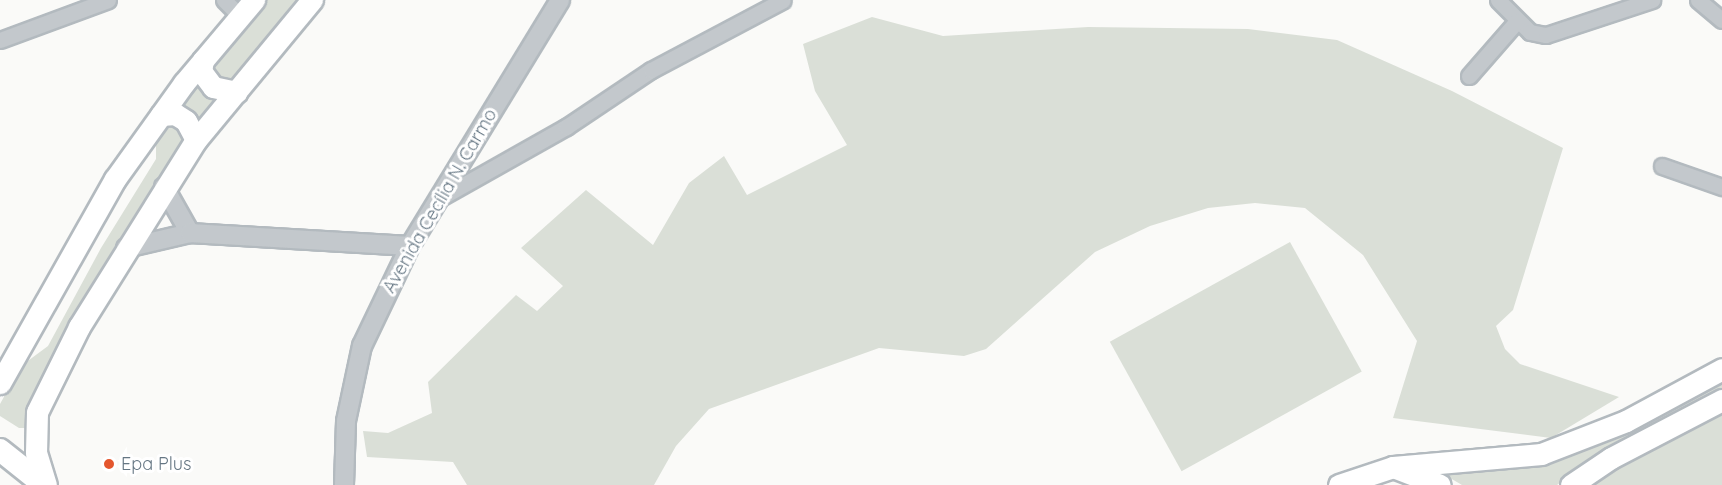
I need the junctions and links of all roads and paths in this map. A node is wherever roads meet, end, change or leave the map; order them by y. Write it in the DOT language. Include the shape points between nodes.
graph roads {
  1 [pos="108,0"];
  2 [pos="224,0"];
  3 [pos="312,0"];
  4 [pos="560,0"];
  5 [pos="783,0"];
  6 [pos="1498,0"];
  7 [pos="1652,0"];
  8 [pos="1698,0"];
  9 [pos="247,8"];
  10 [pos="1722,20"];
  11 [pos="1517,21"];
  12 [pos="0,40"];
  13 [pos="203,60"];
  14 [pos="1469,76"];
  15 [pos="236,92"];
  16 [pos="161,115"];
  17 [pos="196,140"];
  18 [pos="1662,166"];
  19 [pos="164,187"];
  20 [pos="1722,187"];
  21 [pos="440,198"];
  22 [pos="190,233"];
  23 [pos="410,246"];
  24 [pos="126,248"];
  25 [pos="1722,369"];
  26 [pos="0,383"];
  27 [pos="1722,400"];
  28 [pos="0,450"];
  29 [pos="1393,467"];
  30 [pos="45,485"];
  31 [pos="344,485"];
  32 [pos="1339,485"];
  33 [pos="1440,485"];
  34 [pos="1571,485"];
  1 -- 12 [label="street"];
  2 -- 9 [label="street"];
  3 -- 15 [label="main road"];
  4 -- 21 [label="street, Avenida Cecília N. Carmo"];
  5 -- 21 [label="street" via="651,70 566,127"];
  6 -- 11 [label="street"];
  7 -- 11 [label="street" via="1546,35 1530,32"];
  8 -- 10 [label="street"];
  9 -- 13 [label="main road"];
  11 -- 14 [label="street"];
  13 -- 15 [label="main road" via="201,71 213,87"];
  13 -- 16 [label="main road"];
  15 -- 17 [label="main road"];
  16 -- 17 [label="main road" via="175,114 186,120"];
  16 -- 26 [label="main road" via="115,179"];
  17 -- 19 [label="main road"];
  18 -- 20 [label="street"];
  19 -- 22 [label="street"];
  19 -- 24 [label="main road"];
  21 -- 23 [label="street, Avenida Cecília N. Carmo"];
  22 -- 23 [label="street"];
  22 -- 24 [label="street"];
  23 -- 31 [label="street, Avenida Cecília N. Carmo" via="362,346 346,421"];
  24 -- 30 [label="main road" via="37,412 36,453"];
  25 -- 29 [label="main road" via="1626,421 1541,454"];
  27 -- 34 [label="main road" via="1611,458"];
  28 -- 30 [label="main road"];
  29 -- 32 [label="main road"];
  29 -- 33 [label="main road"];
}
